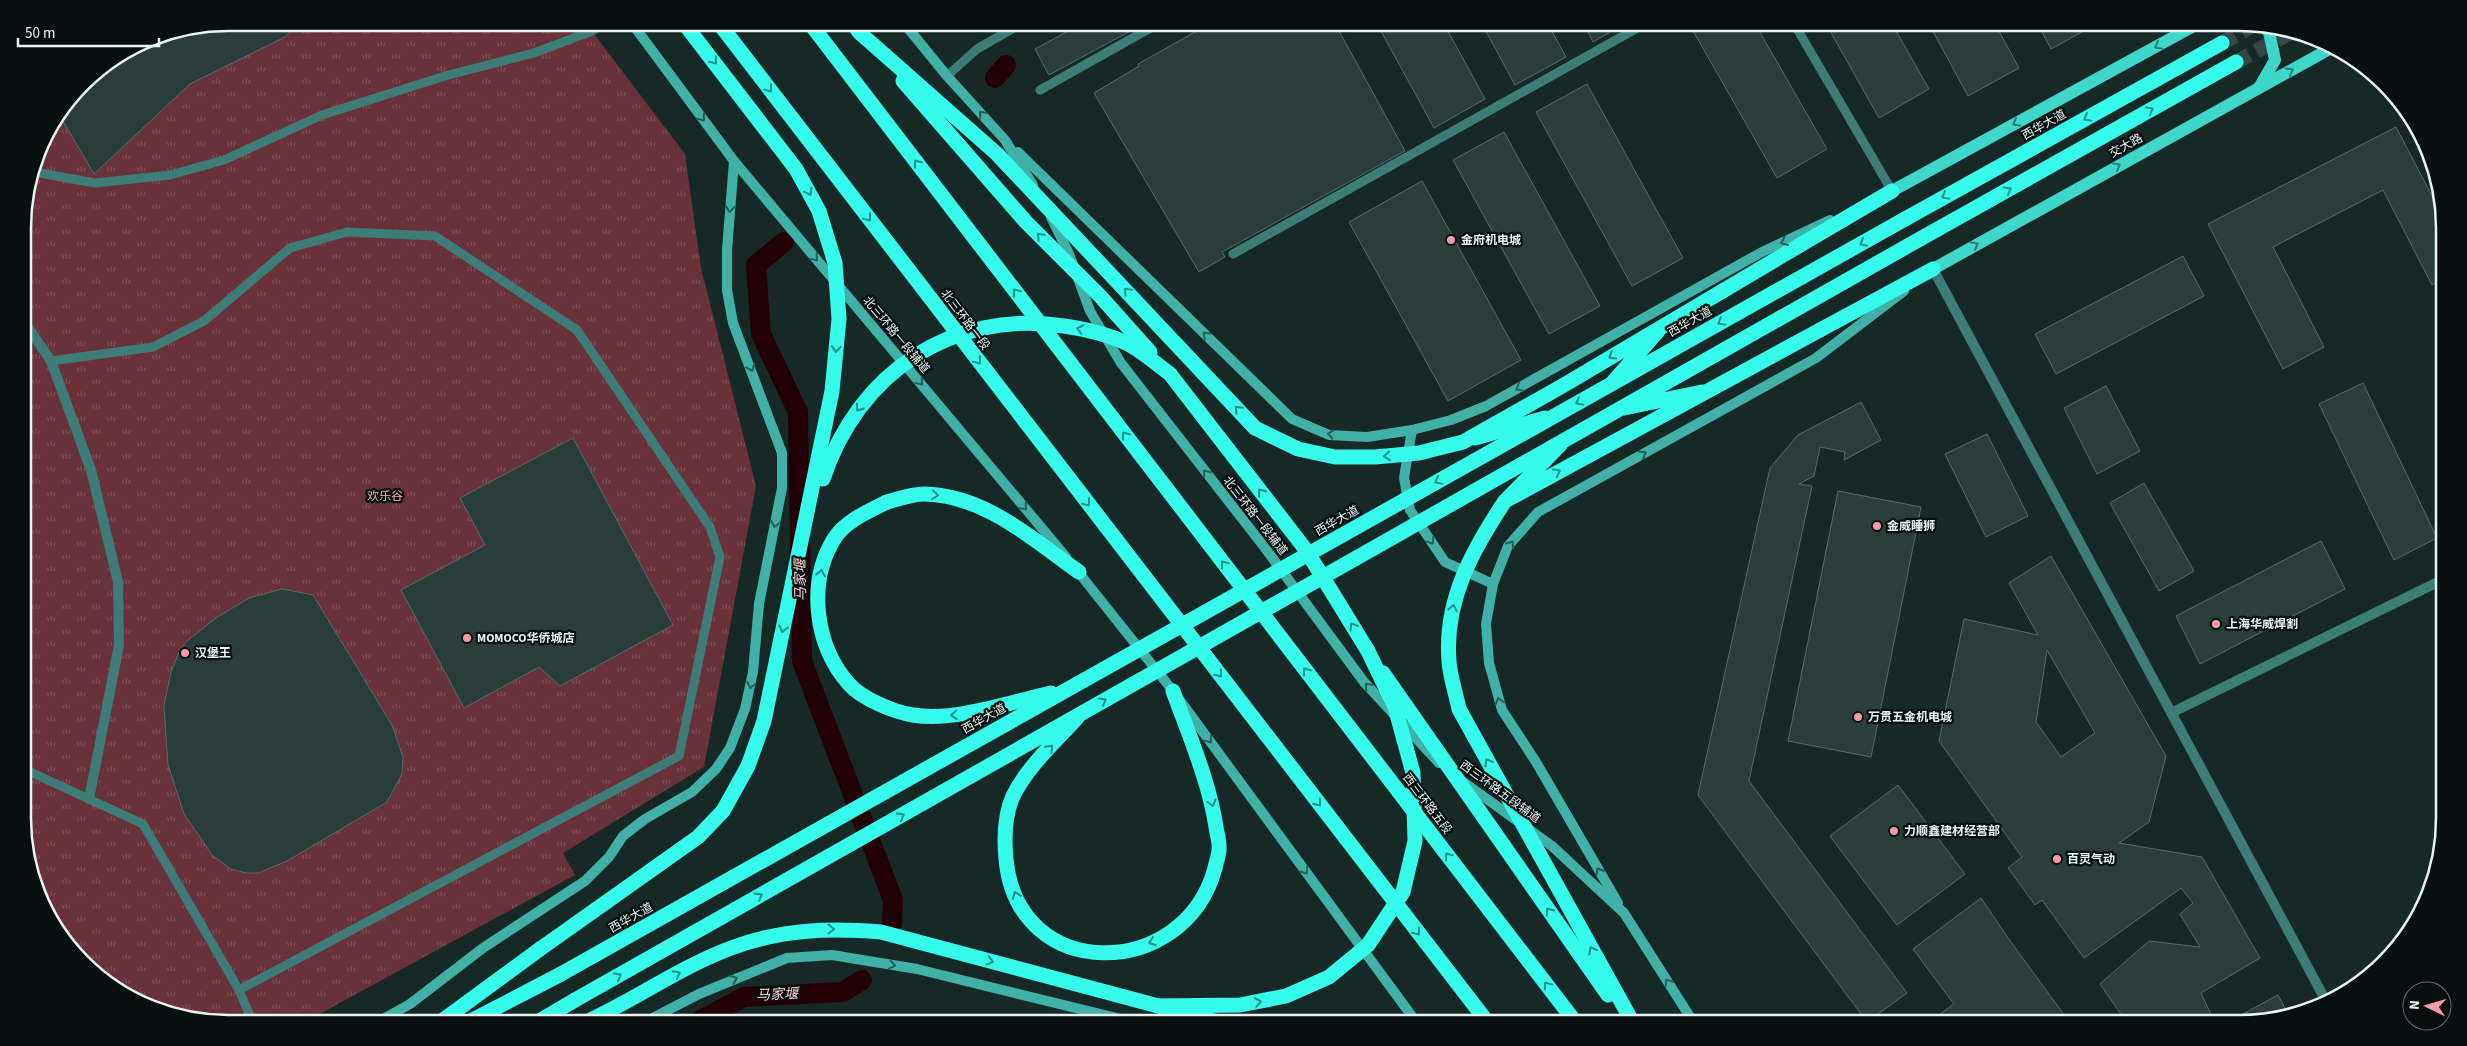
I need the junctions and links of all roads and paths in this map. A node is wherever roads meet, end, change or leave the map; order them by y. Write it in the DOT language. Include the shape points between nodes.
graph roads {
  1 [pos="592,31"];
  2 [pos="638,31"];
  3 [pos="690,31"];
  4 [pos="725,31"];
  5 [pos="816,31"];
  6 [pos="859,31"];
  7 [pos="859,31"];
  8 [pos="910,31"];
  9 [pos="1008,31"];
  10 [pos="1145,31"];
  11 [pos="1632,31"];
  12 [pos="1798,31"];
  13 [pos="2185,31"];
  14 [pos="2269,34"];
  15 [pos="2222,43"];
  16 [pos="2325,51"];
  17 [pos="2236,62"];
  18 [pos="947,76"];
  19 [pos="2259,88"];
  20 [pos="1040,90"];
  21 [pos="1005,140"];
  22 [pos="734,161"];
  23 [pos="39,173"];
  24 [pos="1892,191"];
  25 [pos="1233,254"];
  26 [pos="1933,269"];
  27 [pos="1666,322"];
  28 [pos="31,332"];
  29 [pos="50,361"];
  30 [pos="1170,374"];
  31 [pos="1612,384"];
  32 [pos="1707,391"];
  33 [pos="1620,409"];
  34 [pos="1556,415"];
  35 [pos="1412,430"];
  36 [pos="1566,440"];
  37 [pos="1463,442"];
  38 [pos="1505,500"];
  39 [pos="800,546"];
  40 [pos="1079,572"];
  41 [pos="1289,581"];
  42 [pos="2436,583"];
  43 [pos="1493,584"];
  44 [pos="1368,651"];
  45 [pos="1070,688"];
  46 [pos="1173,691"];
  47 [pos="1082,713"];
  48 [pos="2171,713"];
  49 [pos="31,772"];
  50 [pos="89,799"];
  51 [pos="1624,913"];
  52 [pos="239,990"];
  53 [pos="2323,995"];
  54 [pos="1157,1006"];
  55 [pos="249,1015"];
  56 [pos="391,1015"];
  57 [pos="451,1015"];
  58 [pos="484,1015"];
  59 [pos="550,1015"];
  60 [pos="601,1015"];
  61 [pos="658,1015"];
  62 [pos="1104,1015"];
  63 [pos="1191,1015"];
  64 [pos="1411,1015"];
  65 [pos="1482,1015"];
  66 [pos="1570,1015"];
  67 [pos="1621,1015"];
  68 [pos="1629,1015"];
  69 [pos="1689,1015"];
  1 -- 23 [label="lane" via="534,53 445,76 322,115 224,160 170,175 95,183"];
  2 -- 22 [label="main road, 北三环路一段辅道, one-way"];
  3 -- 39 [label="highway, one-way, bridge" via="796,169 819,211 835,263 839,319 832,390"];
  4 -- 65 [label="highway, 北三环路一段, one-way"];
  66 -- 5 [label="highway, 西三环路五段, one-way"];
  30 -- 6 [label="highway, one-way, bridge" via="1101,297 1026,222"];
  37 -- 7 [label="highway, one-way, bridge" via="1419,453 1335,457 1298,450 1256,428 997,154"];
  8 -- 18 [label="main road, 北三环路一段辅道"];
  9 -- 18 [label="lane" via="977,49"];
  10 -- 20 [label="lane"];
  11 -- 25 [label="lane"];
  12 -- 24 [label="lane"];
  13 -- 24 [label="main road, one-way"];
  14 -- 19 [label="main road" via="2275,60"];
  15 -- 31 [label="highway, 西华大道, one-way, bridge"];
  19 -- 16 [label="main road, 交大路, one-way"];
  33 -- 17 [label="highway, one-way, bridge"];
  21 -- 18 [label="main road, 北三环路一段辅道, one-way"];
  26 -- 19 [label="main road, 交大路, one-way"];
  35 -- 21 [label="main road, one-way" via="1367,437 1329,435 1292,419"];
  41 -- 21 [label="main road, 北三环路一段辅道, one-way" via="1120,363 1090,311 1069,254 1045,204"];
  22 -- 40 [label="main road, 北三环路一段辅道, one-way"];
  22 -- 56 [label="main road, one-way" via="727,290 734,323 782,453 782,488 759,604 753,672 745,709 730,748 716,769 692,792 623,836 609,857 585,881 483,948"];
  24 -- 27 [label="highway, bridge"];
  24 -- 35 [label="main road, one-way" via="1762,252 1486,406 1451,420"];
  26 -- 32 [label="highway, bridge"];
  43 -- 26 [label="main road, one-way" via="1508,546 1538,512 1816,358"];
  26 -- 48 [label="street"];
  27 -- 31 [label="highway, bridge"];
  27 -- 37 [label="highway, one-way, bridge"];
  28 -- 29 [label="street"];
  29 -- 50 [label="street" via="90,470 118,582 119,645"];
  29 -- 52 [label="lane" via="153,347 204,321 290,248 347,232 435,236 577,330 710,527 720,557 679,756"];
  30 -- 39 [label="highway, one-way, bridge" via="1127,343 1082,329 1049,324 1013,322 978,328 940,340 910,358 873,390 852,418 830,456"];
  44 -- 30 [label="highway, one-way, bridge" via="1306,550"];
  31 -- 34 [label="highway, 西华大道, one-way, bridge"];
  32 -- 33 [label="highway, bridge"];
  38 -- 32 [label="highway, one-way, bridge"];
  33 -- 36 [label="highway, bridge"];
  34 -- 37 [label="highway, bridge"];
  34 -- 45 [label="highway, 西华大道, one-way, bridge"];
  35 -- 43 [label="main road, one-way" via="1404,478 1410,510 1445,562"];
  36 -- 38 [label="highway, bridge"];
  47 -- 36 [label="highway, one-way, bridge"];
  68 -- 38 [label="highway, one-way, bridge" via="1460,710 1449,662 1449,628 1458,587 1482,536"];
  39 -- 57 [label="highway, one-way, bridge" via="764,721 748,766 723,811 698,837 659,867"];
  45 -- 40 [label="highway, one-way, bridge" via="959,715 914,715 880,705 850,685 831,658 820,626 817,592 823,563 835,537 858,517 887,502 923,494 956,498 990,510"];
  40 -- 46 [label="main road, 北三环路一段辅道"];
  51 -- 41 [label="main road, 西三环路五段辅道, one-way" via="1552,846 1441,766 1364,682"];
  42 -- 48 [label="street"];
  51 -- 43 [label="main road, one-way" via="1502,710 1489,663 1486,624"];
  54 -- 44 [label="highway, one-way, bridge" via="1240,1005 1286,996 1329,977 1368,945 1403,892 1415,841 1413,772 1395,706"];
  67 -- 44 [label="highway, one-way, bridge"];
  45 -- 58 [label="highway, 西华大道, bridge"];
  46 -- 47 [label="highway, one-way, bridge" via="1213,804 1220,849 1210,886 1192,915 1165,938 1130,950 1096,954 1064,946 1038,929 1018,902 1007,869 1004,833 1012,798 1028,770"];
  46 -- 64 [label="main road, one-way"];
  59 -- 47 [label="highway, one-way, bridge"];
  48 -- 53 [label="street"];
  49 -- 50 [label="lane"];
  50 -- 52 [label="lane" via="144,824"];
  69 -- 51 [label="main road, 西三环路五段辅道, one-way"];
  52 -- 55 [label="lane"];
  60 -- 54 [label="highway, one-way" via="734,947 783,934 830,928 881,932"];
  54 -- 63 [label="highway, bridge"];
  61 -- 62 [label="main road, one-way" via="699,994 787,958 832,956 917,969"];
}
